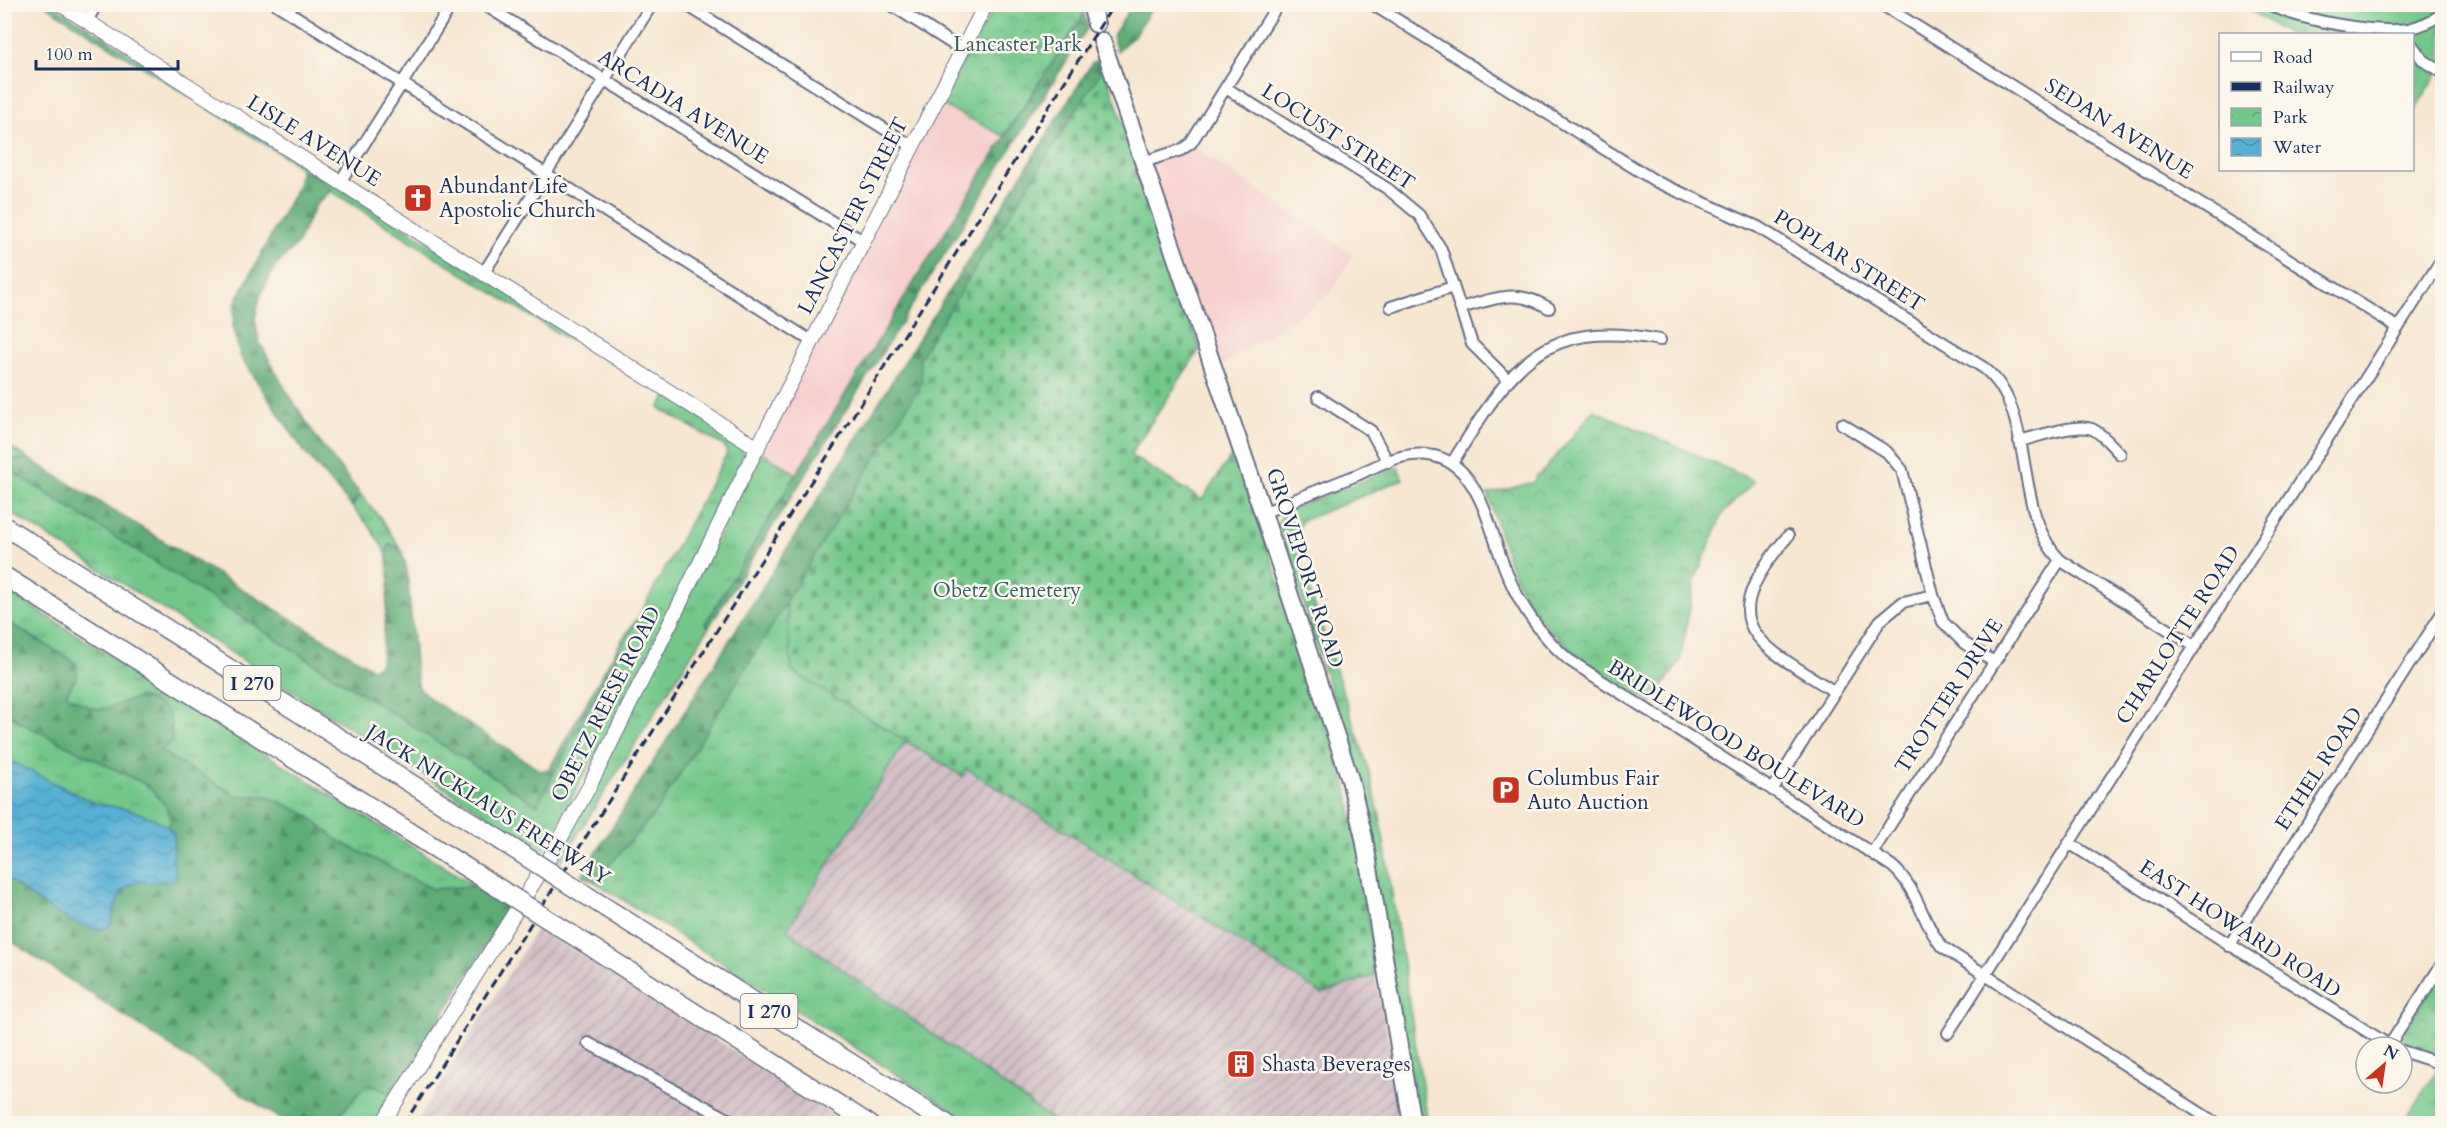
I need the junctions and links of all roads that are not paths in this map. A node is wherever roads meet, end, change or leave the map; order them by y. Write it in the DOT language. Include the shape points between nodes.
graph roads {
  1 [pos="60,4"];
  2 [pos="97,4"];
  3 [pos="276,4"];
  4 [pos="452,4"];
  5 [pos="483,4"];
  6 [pos="652,4"];
  7 [pos="685,4"];
  8 [pos="890,4"];
  9 [pos="986,4"];
  10 [pos="1091,4"];
  11 [pos="1278,4"];
  12 [pos="1372,4"];
  13 [pos="1881,4"];
  14 [pos="2269,4"];
  15 [pos="2442,14"];
  16 [pos="86,22"];
  17 [pos="1096,24"];
  18 [pos="2409,32"];
  19 [pos="1102,41"];
  20 [pos="2414,48"];
  21 [pos="962,50"];
  22 [pos="2442,72"];
  23 [pos="604,81"];
  24 [pos="401,84"];
  25 [pos="1226,88"];
  26 [pos="912,146"];
  27 [pos="1143,162"];
  28 [pos="546,174"];
  29 [pos="340,182"];
  30 [pos="863,241"];
  31 [pos="2442,259"];
  32 [pos="483,274"];
  33 [pos="1454,287"];
  34 [pos="1391,307"];
  35 [pos="1461,308"];
  36 [pos="1549,308"];
  37 [pos="2397,327"];
  38 [pos="1660,340"];
  39 [pos="813,342"];
  40 [pos="1507,379"];
  41 [pos="1318,397"];
  42 [pos="1842,423"];
  43 [pos="2019,441"];
  44 [pos="758,448"];
  45 [pos="2120,454"];
  46 [pos="1388,462"];
  47 [pos="1452,463"];
  48 [pos="1263,513"];
  49 [pos="4,526"];
  50 [pos="1788,536"];
  51 [pos="2060,560"];
  52 [pos="4,576"];
  53 [pos="1933,594"];
  54 [pos="2442,613"];
  55 [pos="2194,646"];
  56 [pos="1994,662"];
  57 [pos="1835,692"];
  58 [pos="1772,790"];
  59 [pos="2069,843"];
  60 [pos="1872,853"];
  61 [pos="2229,946"];
  62 [pos="2442,964"];
  63 [pos="1984,976"];
  64 [pos="1948,1033"];
  65 [pos="2373,1035"];
  66 [pos="2398,1035"];
  67 [pos="588,1043"];
  68 [pos="2414,1055"];
  69 [pos="2442,1064"];
  70 [pos="382,1124"];
  71 [pos="737,1124"];
  72 [pos="869,1124"];
  73 [pos="946,1124"];
  74 [pos="1412,1124"];
  75 [pos="2217,1124"];
  1 -- 16 [label="street, LISLE AVENUE"];
  2 -- 16 [label="street"];
  3 -- 24 [label="street"];
  4 -- 24 [label="street"];
  5 -- 23 [label="street, ARCADIA AVENUE"];
  6 -- 23 [label="street"];
  7 -- 26 [label="street"];
  8 -- 21 [label="street"];
  9 -- 21 [label="street, LANCASTER STREET"];
  10 -- 17 [label="main road"];
  11 -- 25 [label="street"];
  12 -- 43 [label="street, POPLAR STREET" via="1657,182 1758,227 1984,368 2001,385"];
  13 -- 37 [label="street, SEDAN AVENUE"];
  14 -- 18 [label="street" via="2293,14"];
  15 -- 18 [label="street"];
  16 -- 29 [label="street, LISLE AVENUE"];
  19 -- 27 [label="main road, GROVEPORT ROAD"];
  20 -- 22 [label="street" via="2423,60"];
  21 -- 26 [label="street, LANCASTER STREET"];
  23 -- 28 [label="street"];
  23 -- 30 [label="street, ARCADIA AVENUE"];
  24 -- 28 [label="street"];
  24 -- 29 [label="street"];
  25 -- 27 [label="street" via="1191,143"];
  25 -- 33 [label="street, LOCUST STREET" via="1404,201 1431,231"];
  26 -- 30 [label="street, LANCASTER STREET"];
  27 -- 48 [label="main road, GROVEPORT ROAD"];
  28 -- 32 [label="street"];
  28 -- 39 [label="street"];
  29 -- 32 [label="street, LISLE AVENUE"];
  30 -- 39 [label="street, LANCASTER STREET"];
  31 -- 37 [label="street, CHARLOTTE ROAD"];
  32 -- 44 [label="street, LISLE AVENUE"];
  33 -- 34 [label="street"];
  33 -- 35 [label="street, LOCUST STREET"];
  35 -- 36 [label="street" via="1511,296 1524,296"];
  35 -- 40 [label="street, LOCUST STREET" via="1472,344"];
  37 -- 55 [label="street, CHARLOTTE ROAD"];
  38 -- 40 [label="street" via="1609,332 1574,338 1545,350"];
  39 -- 44 [label="street, LANCASTER STREET"];
  40 -- 47 [label="street"];
  41 -- 46 [label="street" via="1371,431"];
  42 -- 53 [label="street" via="1887,452 1902,470"];
  43 -- 45 [label="street" via="2079,428 2092,429"];
  43 -- 51 [label="street, POPLAR STREET" via="2040,532"];
  44 -- 70 [label="street, OBETZ REESE ROAD" via="553,852"];
  46 -- 47 [label="street, BRIDLEWOOD BOULEVARD" via="1426,454"];
  46 -- 48 [label="street, BRIDLEWOOD BOULEVARD"];
  47 -- 58 [label="street, BRIDLEWOOD BOULEVARD" via="1475,487 1505,571 1552,645 1588,674"];
  48 -- 74 [label="main road, GROVEPORT ROAD" via="1360,815"];
  49 -- 73 [label="highway, JACK NICKLAUS FREEWAY / I 270, bridge"];
  50 -- 57 [label="street" via="1768,560 1751,596 1750,625 1768,649"];
  51 -- 55 [label="street, POPLAR STREET"];
  51 -- 56 [label="street, TROTTER DRIVE"];
  52 -- 72 [label="highway, I 270, bridge"];
  53 -- 56 [label="street" via="1948,629"];
  53 -- 57 [label="street" via="1903,602 1887,614"];
  54 -- 61 [label="street, ETHEL ROAD"];
  55 -- 59 [label="street, CHARLOTTE ROAD"];
  56 -- 60 [label="street, TROTTER DRIVE"];
  57 -- 58 [label="street"];
  58 -- 60 [label="street, BRIDLEWOOD BOULEVARD"];
  59 -- 61 [label="street, EAST HOWARD ROAD"];
  59 -- 63 [label="street, CHARLOTTE ROAD"];
  60 -- 63 [label="street, BRIDLEWOOD BOULEVARD" via="1910,885 1942,948"];
  61 -- 65 [label="street, EAST HOWARD ROAD"];
  62 -- 66 [label="street"];
  63 -- 64 [label="street, CHARLOTTE ROAD"];
  63 -- 75 [label="street, BRIDLEWOOD BOULEVARD"];
  67 -- 71 [label="street"];
  68 -- 69 [label="street"];
}
